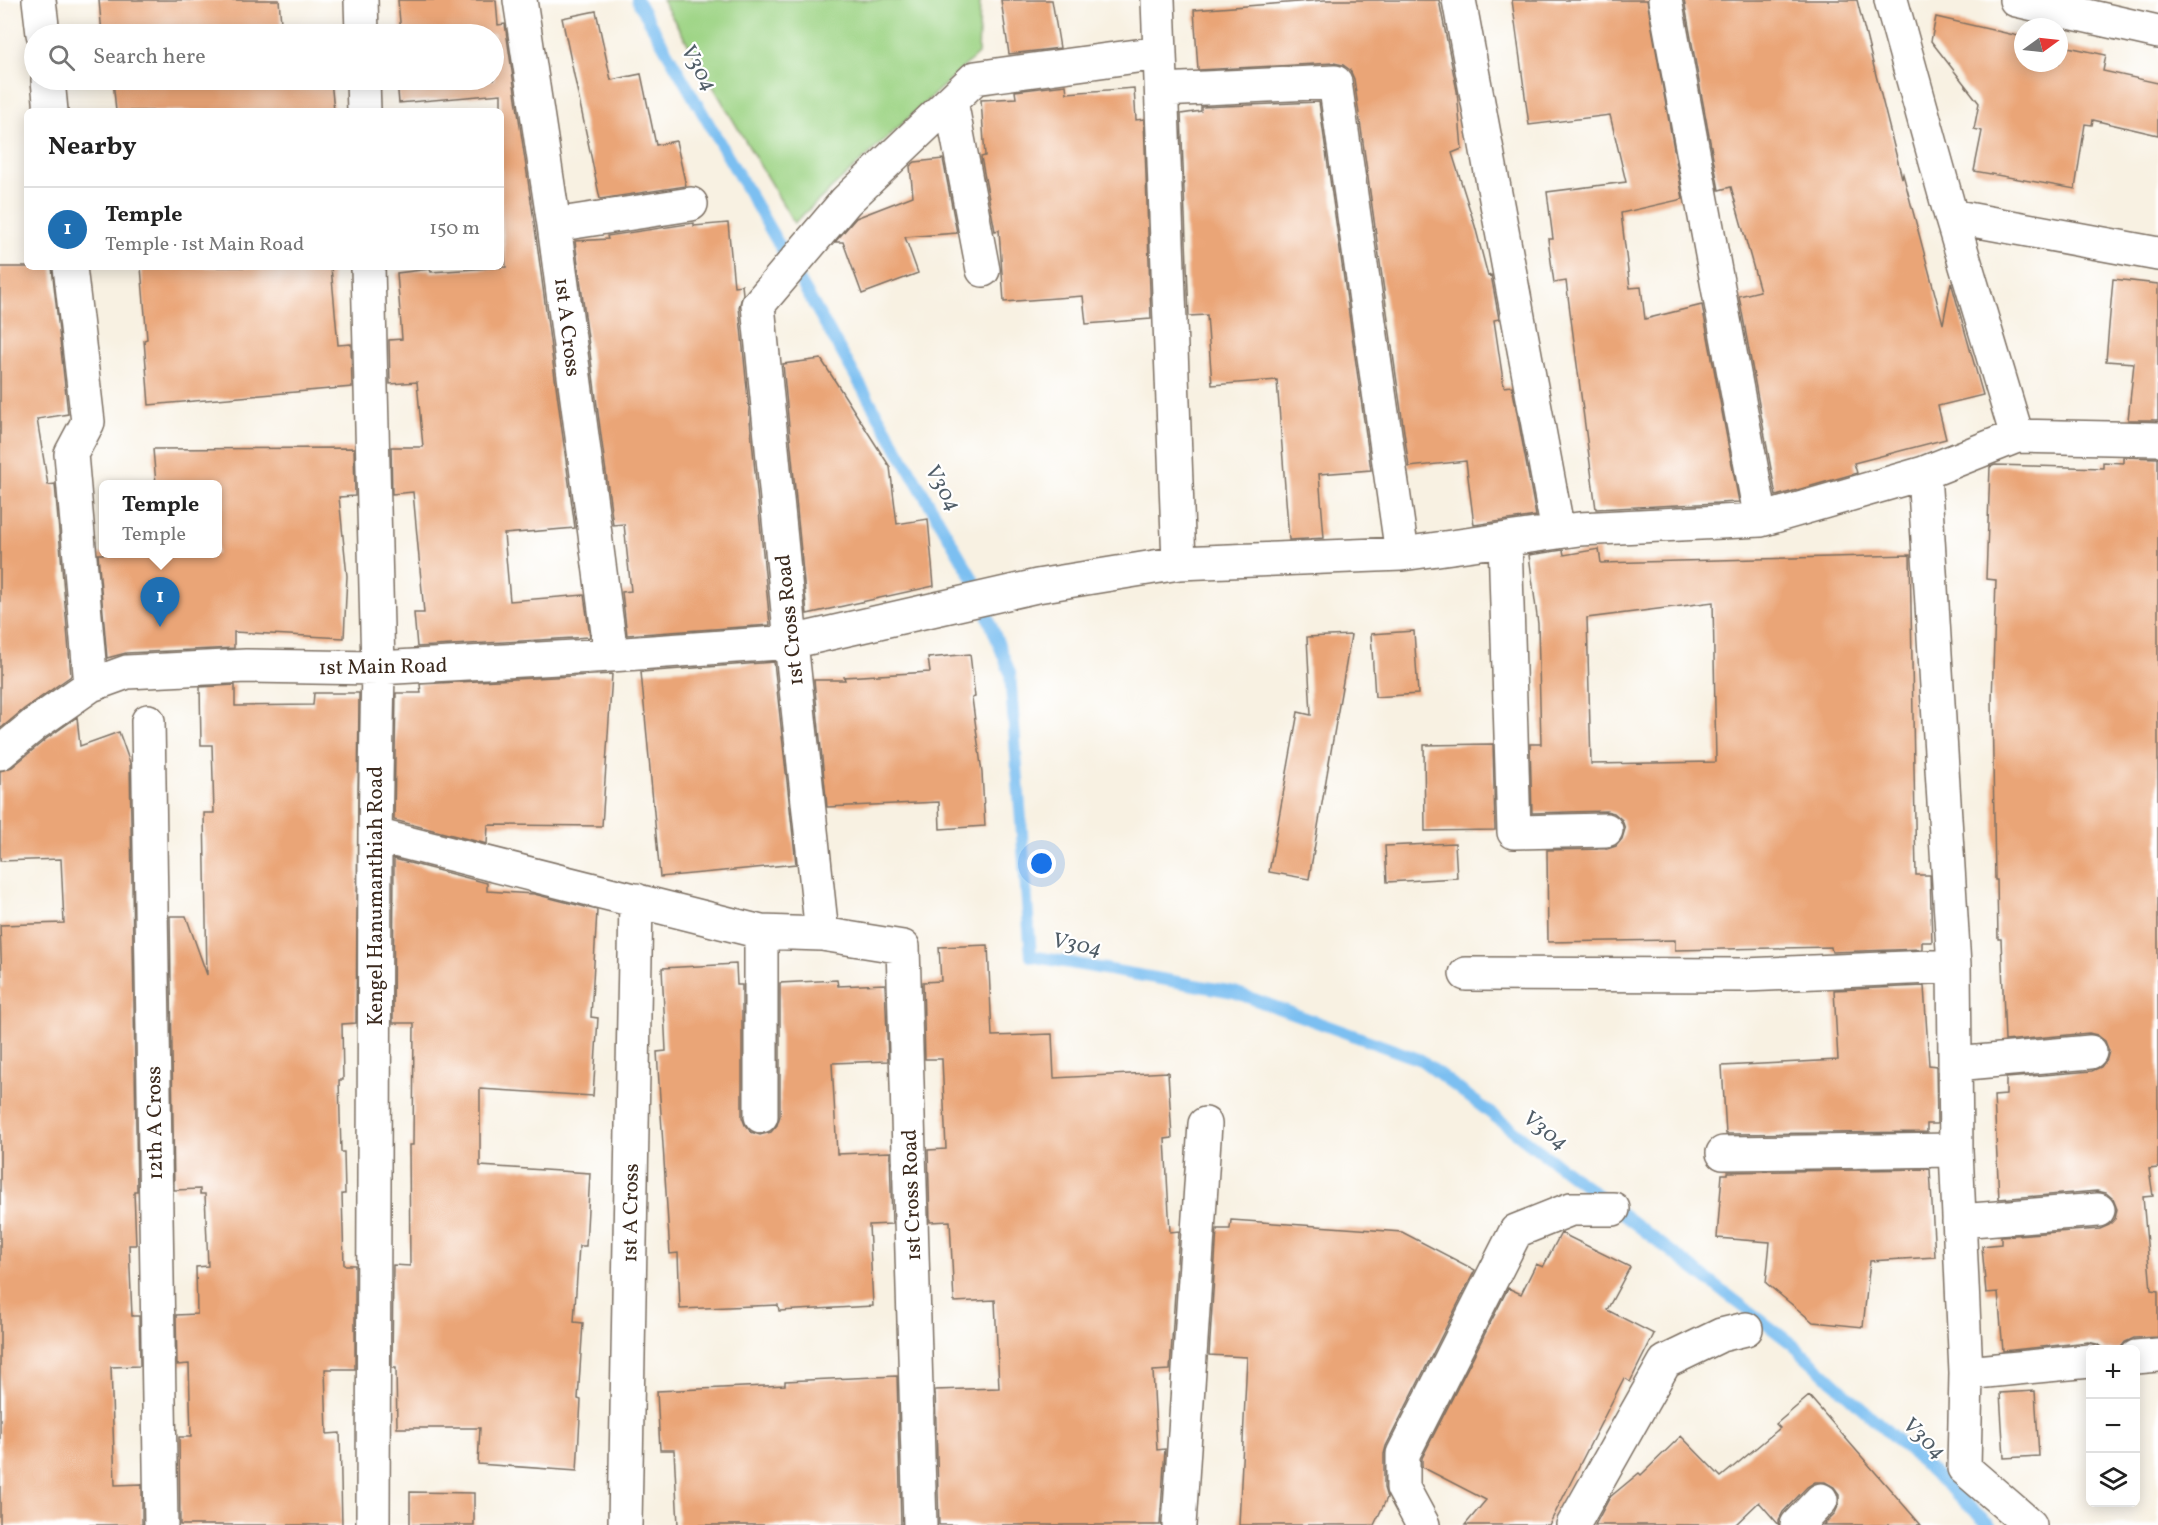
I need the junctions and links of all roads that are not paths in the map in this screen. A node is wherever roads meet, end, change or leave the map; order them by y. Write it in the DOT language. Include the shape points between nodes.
graph roads {
  1 [pos="39,0"];
  2 [pos="361,0"];
  3 [pos="520,0"];
  4 [pos="1158,0"];
  5 [pos="1459,0"];
  6 [pos="1665,0"];
  7 [pos="1891,0"];
  8 [pos="2016,0"];
  9 [pos="41,24"];
  10 [pos="362,24"];
  11 [pos="2158,32"];
  12 [pos="1159,53"];
  13 [pos="49,90"];
  14 [pos="363,90"];
  15 [pos="1162,90"];
  16 [pos="951,101"];
  17 [pos="51,108"];
  18 [pos="364,108"];
  19 [pos="691,204"];
  20 [pos="1951,216"];
  21 [pos="554,225"];
  22 [pos="2158,254"];
  23 [pos="70,270"];
  24 [pos="368,270"];
  25 [pos="983,270"];
  26 [pos="2017,436"];
  27 [pos="2158,439"];
  28 [pos="1924,473"];
  29 [pos="1761,520"];
  30 [pos="1558,532"];
  31 [pos="1505,540"];
  32 [pos="1402,554"];
  33 [pos="1179,563"];
  34 [pos="790,642"];
  35 [pos="611,655"];
  36 [pos="378,668"];
  37 [pos="91,685"];
  38 [pos="148,721"];
  39 [pos="0,753"];
  40 [pos="1606,830"];
  41 [pos="375,835"];
  42 [pos="636,900"];
  43 [pos="761,932"];
  44 [pos="822,934"];
  45 [pos="1954,966"];
  46 [pos="1466,974"];
  47 [pos="2090,1052"];
  48 [pos="1955,1064"];
  49 [pos="761,1116"];
  50 [pos="1205,1124"];
  51 [pos="1956,1150"];
  52 [pos="1723,1153"];
  53 [pos="1613,1209"];
  54 [pos="2098,1210"];
  55 [pos="1959,1221"];
  56 [pos="1746,1329"];
  57 [pos="2158,1355"];
  58 [pos="2140,1357"];
  59 [pos="2086,1361"];
  60 [pos="1966,1372"];
  61 [pos="1821,1500"];
  62 [pos="161,1525"];
  63 [pos="373,1525"];
  64 [pos="625,1525"];
  65 [pos="920,1525"];
  66 [pos="1179,1525"];
  67 [pos="1423,1525"];
  68 [pos="1573,1525"];
  69 [pos="1797,1525"];
  70 [pos="2030,1525"];
  1 -- 9 [label="street"];
  2 -- 10 [label="street"];
  3 -- 21 [label="street, 1st A Cross"];
  4 -- 12 [label="street"];
  5 -- 30 [label="street"];
  6 -- 29 [label="street"];
  7 -- 20 [label="street"];
  8 -- 11 [label="street"];
  12 -- 15 [label="street"];
  12 -- 16 [label="street" via="975,78"];
  13 -- 17 [label="street"];
  14 -- 18 [label="street"];
  15 -- 32 [label="street" via="1335,82"];
  15 -- 33 [label="street"];
  16 -- 25 [label="street"];
  16 -- 34 [label="street, 1st Cross Road" via="846,201 758,305"];
  19 -- 21 [label="street"];
  20 -- 22 [label="street"];
  20 -- 26 [label="street"];
  21 -- 35 [label="street, 1st A Cross"];
  23 -- 37 [label="street" via="88,422 71,454"];
  24 -- 36 [label="street, Kengel Hanumanthiah Road"];
  26 -- 27 [label="street"];
  26 -- 28 [label="street, 1st Main Road"];
  28 -- 29 [label="street, 1st Main Road"];
  28 -- 45 [label="street"];
  29 -- 30 [label="street, 1st Main Road"];
  30 -- 31 [label="street, 1st Main Road"];
  31 -- 32 [label="street, 1st Main Road"];
  31 -- 40 [label="street" via="1514,832"];
  32 -- 33 [label="street, 1st Main Road"];
  33 -- 34 [label="street, 1st Main Road" via="1036,586"];
  34 -- 35 [label="street, 1st Main Road"];
  34 -- 44 [label="street, 1st Cross Road"];
  35 -- 36 [label="street, 1st Main Road"];
  36 -- 37 [label="street, 1st Main Road" via="246,666 127,672"];
  36 -- 41 [label="street, Kengel Hanumanthiah Road"];
  37 -- 39 [label="street, 1st Main Road"];
  38 -- 62 [label="street, 12th A Cross"];
  41 -- 42 [label="street, 1st Cross Road"];
  41 -- 63 [label="street, Kengel Hanumanthiah Road"];
  42 -- 43 [label="street, 1st Cross Road"];
  42 -- 64 [label="street, 1st A Cross"];
  43 -- 44 [label="street, 1st Cross Road"];
  43 -- 49 [label="street"];
  44 -- 65 [label="street, 1st Cross Road" via="903,947"];
  45 -- 46 [label="street" via="1745,975"];
  45 -- 48 [label="street"];
  47 -- 48 [label="street"];
  48 -- 51 [label="street"];
  50 -- 66 [label="street"];
  51 -- 52 [label="street"];
  51 -- 55 [label="street"];
  53 -- 67 [label="street" via="1571,1209 1516,1231 1403,1454 1403,1488"];
  54 -- 55 [label="street"];
  55 -- 60 [label="street"];
  56 -- 68 [label="street" via="1721,1335 1665,1362"];
  57 -- 58 [label="street"];
  59 -- 60 [label="street"];
  60 -- 70 [label="street" via="1964,1468"];
  61 -- 69 [label="street"];
}
